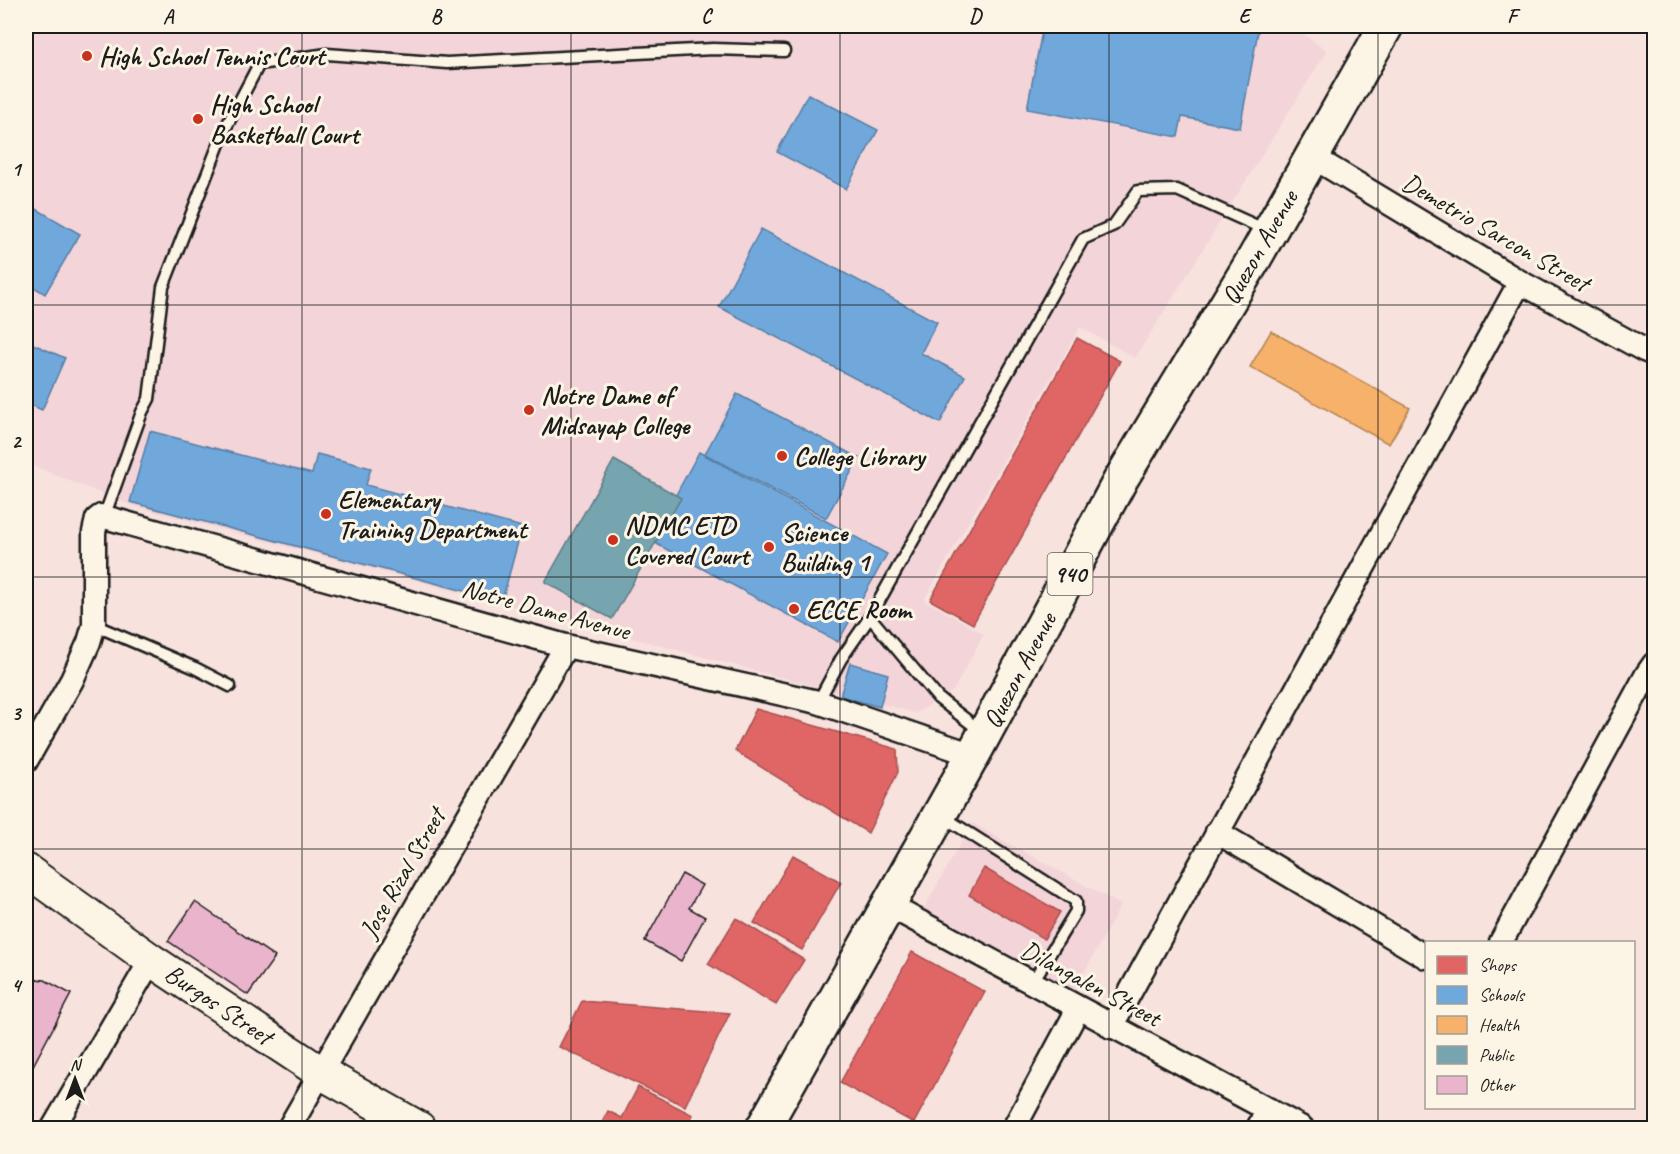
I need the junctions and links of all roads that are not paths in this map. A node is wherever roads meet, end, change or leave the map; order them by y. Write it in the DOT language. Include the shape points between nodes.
graph roads {
  1 [pos="1386,26"];
  2 [pos="784,51"];
  3 [pos="1311,156"];
  4 [pos="1269,231"];
  5 [pos="1520,282"];
  6 [pos="1654,354"];
  7 [pos="104,517"];
  8 [pos="870,617"];
  9 [pos="93,625"];
  10 [pos="566,646"];
  11 [pos="1654,664"];
  12 [pos="230,686"];
  13 [pos="818,702"];
  14 [pos="979,744"];
  15 [pos="26,761"];
  16 [pos="939,814"];
  17 [pos="1217,832"];
  18 [pos="26,870"];
  19 [pos="888,905"];
  20 [pos="1502,941"];
  21 [pos="1425,956"];
  22 [pos="151,960"];
  23 [pos="1032,983"];
  24 [pos="1078,1008"];
  25 [pos="1111,1027"];
  26 [pos="320,1072"];
  27 [pos="1263,1119"];
  28 [pos="52,1128"];
  29 [pos="289,1128"];
  30 [pos="419,1128"];
  31 [pos="763,1128"];
  32 [pos="1014,1128"];
  33 [pos="1302,1128"];
  1 -- 3 [label="main road, Quezon Avenue / 940"];
  2 -- 7 [label="lane" via="713,49 447,63 327,54 259,64 224,131 163,287 149,399"];
  3 -- 4 [label="main road, Quezon Avenue / 940"];
  3 -- 5 [label="street, Demetrio Sarcon Street"];
  4 -- 8 [label="lane" via="1177,190 1138,191 1114,225 1083,239"];
  4 -- 14 [label="main road, Quezon Avenue / 940" via="1121,479"];
  5 -- 6 [label="street, Demetrio Sarcon Street"];
  5 -- 17 [label="street"];
  7 -- 9 [label="street" via="97,519 94,532"];
  7 -- 10 [label="street, Notre Dame Avenue"];
  8 -- 13 [label="lane"];
  8 -- 14 [label="lane"];
  9 -- 12 [label="lane"];
  9 -- 15 [label="street" via="83,658"];
  10 -- 13 [label="street, Notre Dame Avenue"];
  10 -- 26 [label="street, Jose Rizal Street"];
  11 -- 20 [label="street"];
  13 -- 14 [label="street, Notre Dame Avenue"];
  14 -- 16 [label="main road, Quezon Avenue / 940"];
  16 -- 19 [label="main road, Quezon Avenue / 940"];
  16 -- 23 [label="lane" via="1076,901 1076,911"];
  17 -- 21 [label="street"];
  17 -- 25 [label="street"];
  18 -- 22 [label="street, Burgos Street"];
  19 -- 23 [label="street, Dilangalen Street"];
  19 -- 31 [label="main road, Quezon Avenue / 940"];
  22 -- 26 [label="street, Burgos Street"];
  22 -- 28 [label="street"];
  23 -- 24 [label="street, Dilangalen Street"];
  24 -- 25 [label="street, Dilangalen Street"];
  24 -- 32 [label="street"];
  25 -- 27 [label="street, Dilangalen Street"];
  26 -- 29 [label="street, Jose Rizal Street"];
  26 -- 30 [label="street, Burgos Street"];
  27 -- 33 [label="street, Dilangalen Street"];
}
